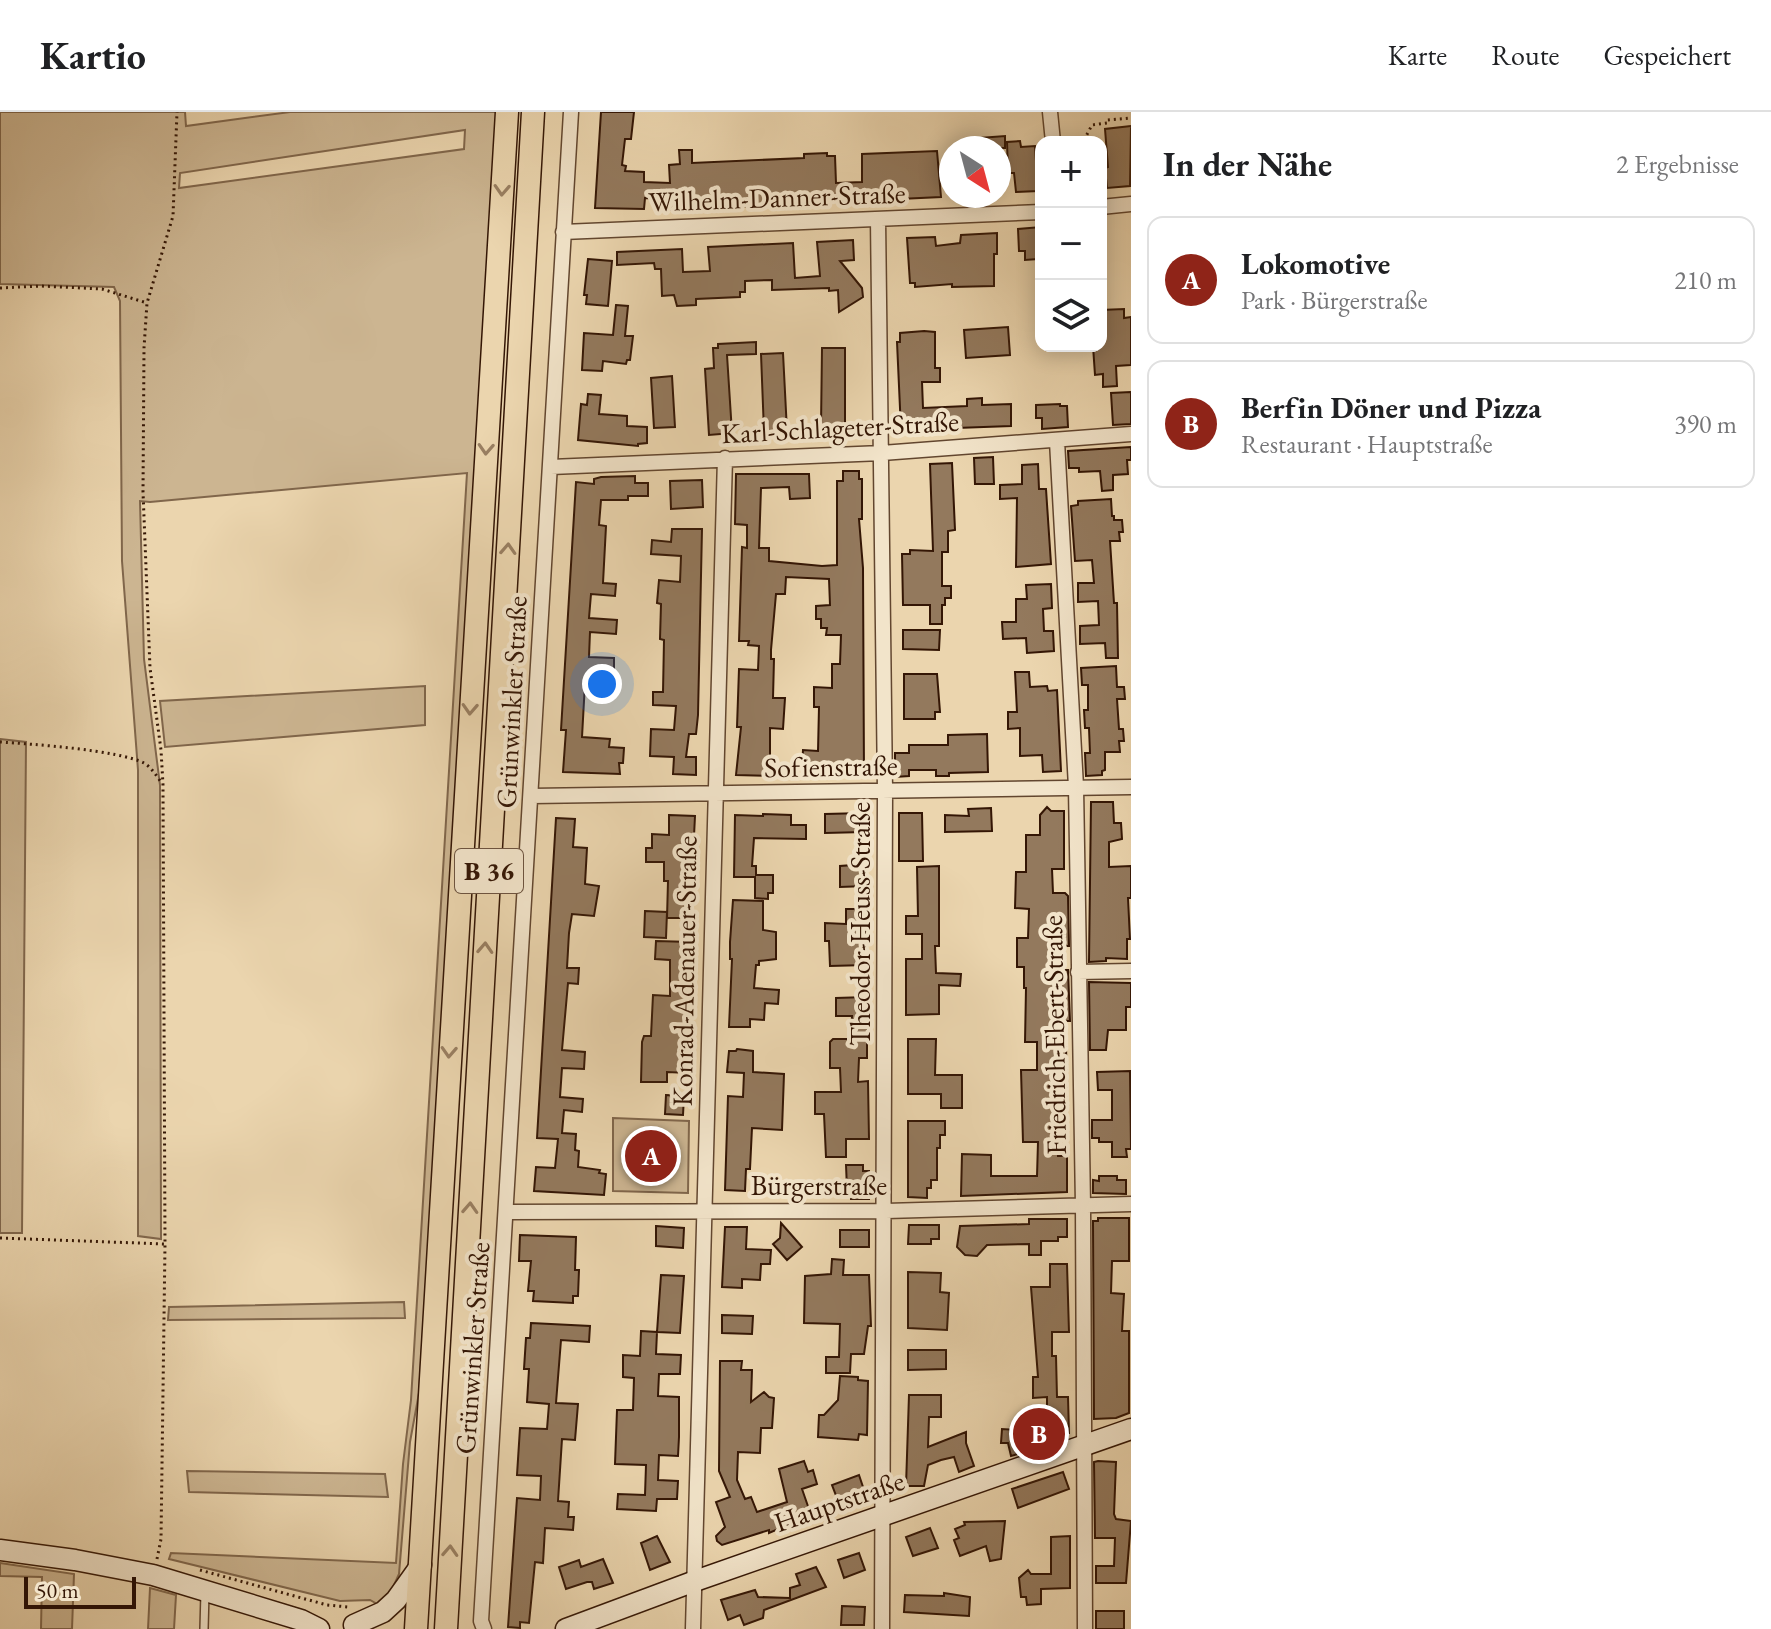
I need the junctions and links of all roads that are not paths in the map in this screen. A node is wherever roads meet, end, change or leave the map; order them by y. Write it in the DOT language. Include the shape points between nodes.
graph roads {
  1 [pos="507,112"];
  2 [pos="533,112"];
  3 [pos="571,112"];
  4 [pos="1050,112"];
  5 [pos="1052,136"];
  6 [pos="1131,204"];
  7 [pos="1107,206"];
  8 [pos="1035,212"];
  9 [pos="878,219"];
  10 [pos="563,232"];
  11 [pos="1131,434"];
  12 [pos="1057,441"];
  13 [pos="882,453"];
  14 [pos="725,458"];
  15 [pos="551,467"];
  16 [pos="1076,787"];
  17 [pos="1131,787"];
  18 [pos="885,791"];
  19 [pos="714,793"];
  20 [pos="532,796"];
  21 [pos="1131,971"];
  22 [pos="1078,972"];
  23 [pos="1131,1204"];
  24 [pos="1083,1205"];
  25 [pos="705,1210"];
  26 [pos="886,1211"];
  27 [pos="506,1212"];
  28 [pos="1131,1429"];
  29 [pos="1083,1446"];
  30 [pos="882,1516"];
  31 [pos="0,1550"];
  32 [pos="421,1565"];
  33 [pos="206,1580"];
  34 [pos="695,1581"];
  35 [pos="310,1625"];
  36 [pos="482,1625"];
  37 [pos="362,1627"];
  38 [pos="204,1629"];
  39 [pos="416,1629"];
  40 [pos="446,1629"];
  41 [pos="566,1629"];
  42 [pos="693,1629"];
  43 [pos="882,1629"];
  44 [pos="1085,1629"];
  1 -- 32 [label="main road, B 36, one-way"];
  40 -- 2 [label="main road, B 36, one-way"];
  3 -- 10 [label="street, Grünwinkler Straße"];
  4 -- 5 [label="street"];
  6 -- 7 [label="street"];
  8 -- 9 [label="street, Wilhelm-Danner-Straße"];
  9 -- 10 [label="street, Wilhelm-Danner-Straße"];
  9 -- 13 [label="street, Theodor-Heuss-Straße"];
  10 -- 15 [label="street, Grünwinkler Straße"];
  11 -- 12 [label="street, Karl-Schlageter-Straße"];
  12 -- 13 [label="street, Karl-Schlageter-Straße"];
  12 -- 16 [label="street, Friedrich-Ebert-Straße"];
  13 -- 14 [label="street, Karl-Schlageter-Straße"];
  13 -- 18 [label="street, Theodor-Heuss-Straße"];
  14 -- 15 [label="street, Karl-Schlageter-Straße"];
  14 -- 19 [label="street, Konrad-Adenauer-Straße"];
  15 -- 20 [label="street, Grünwinkler Straße"];
  16 -- 17 [label="street, Sofienstraße"];
  16 -- 18 [label="street, Sofienstraße"];
  16 -- 22 [label="street, Friedrich-Ebert-Straße"];
  18 -- 19 [label="street, Sofienstraße"];
  18 -- 26 [label="street, Theodor-Heuss-Straße"];
  19 -- 20 [label="street, Sofienstraße"];
  19 -- 25 [label="street, Konrad-Adenauer-Straße"];
  20 -- 27 [label="street, Grünwinkler Straße"];
  21 -- 22 [label="street"];
  22 -- 24 [label="street, Friedrich-Ebert-Straße"];
  23 -- 24 [label="street, Bürgerstraße"];
  24 -- 26 [label="street, Bürgerstraße"];
  24 -- 29 [label="street, Friedrich-Ebert-Straße"];
  25 -- 26 [label="street, Bürgerstraße"];
  25 -- 27 [label="street, Bürgerstraße"];
  25 -- 34 [label="street, Konrad-Adenauer-Straße"];
  26 -- 30 [label="street, Theodor-Heuss-Straße"];
  27 -- 36 [label="street, Grünwinkler Straße"];
  28 -- 29 [label="street, Hauptstraße"];
  29 -- 30 [label="street, Hauptstraße"];
  29 -- 44 [label="street, Friedrich-Ebert-Straße"];
  30 -- 34 [label="street, Hauptstraße"];
  30 -- 43 [label="street, Theodor-Heuss-Straße"];
  31 -- 33 [label="street" via="155,1568"];
  32 -- 37 [label="street" via="396,1600"];
  32 -- 39 [label="main road, B 36"];
  33 -- 35 [label="street"];
  33 -- 38 [label="lane"];
  34 -- 41 [label="street, Hauptstraße"];
  34 -- 42 [label="street, Konrad-Adenauer-Straße"];
  35 -- 37 [label="street"];
}
